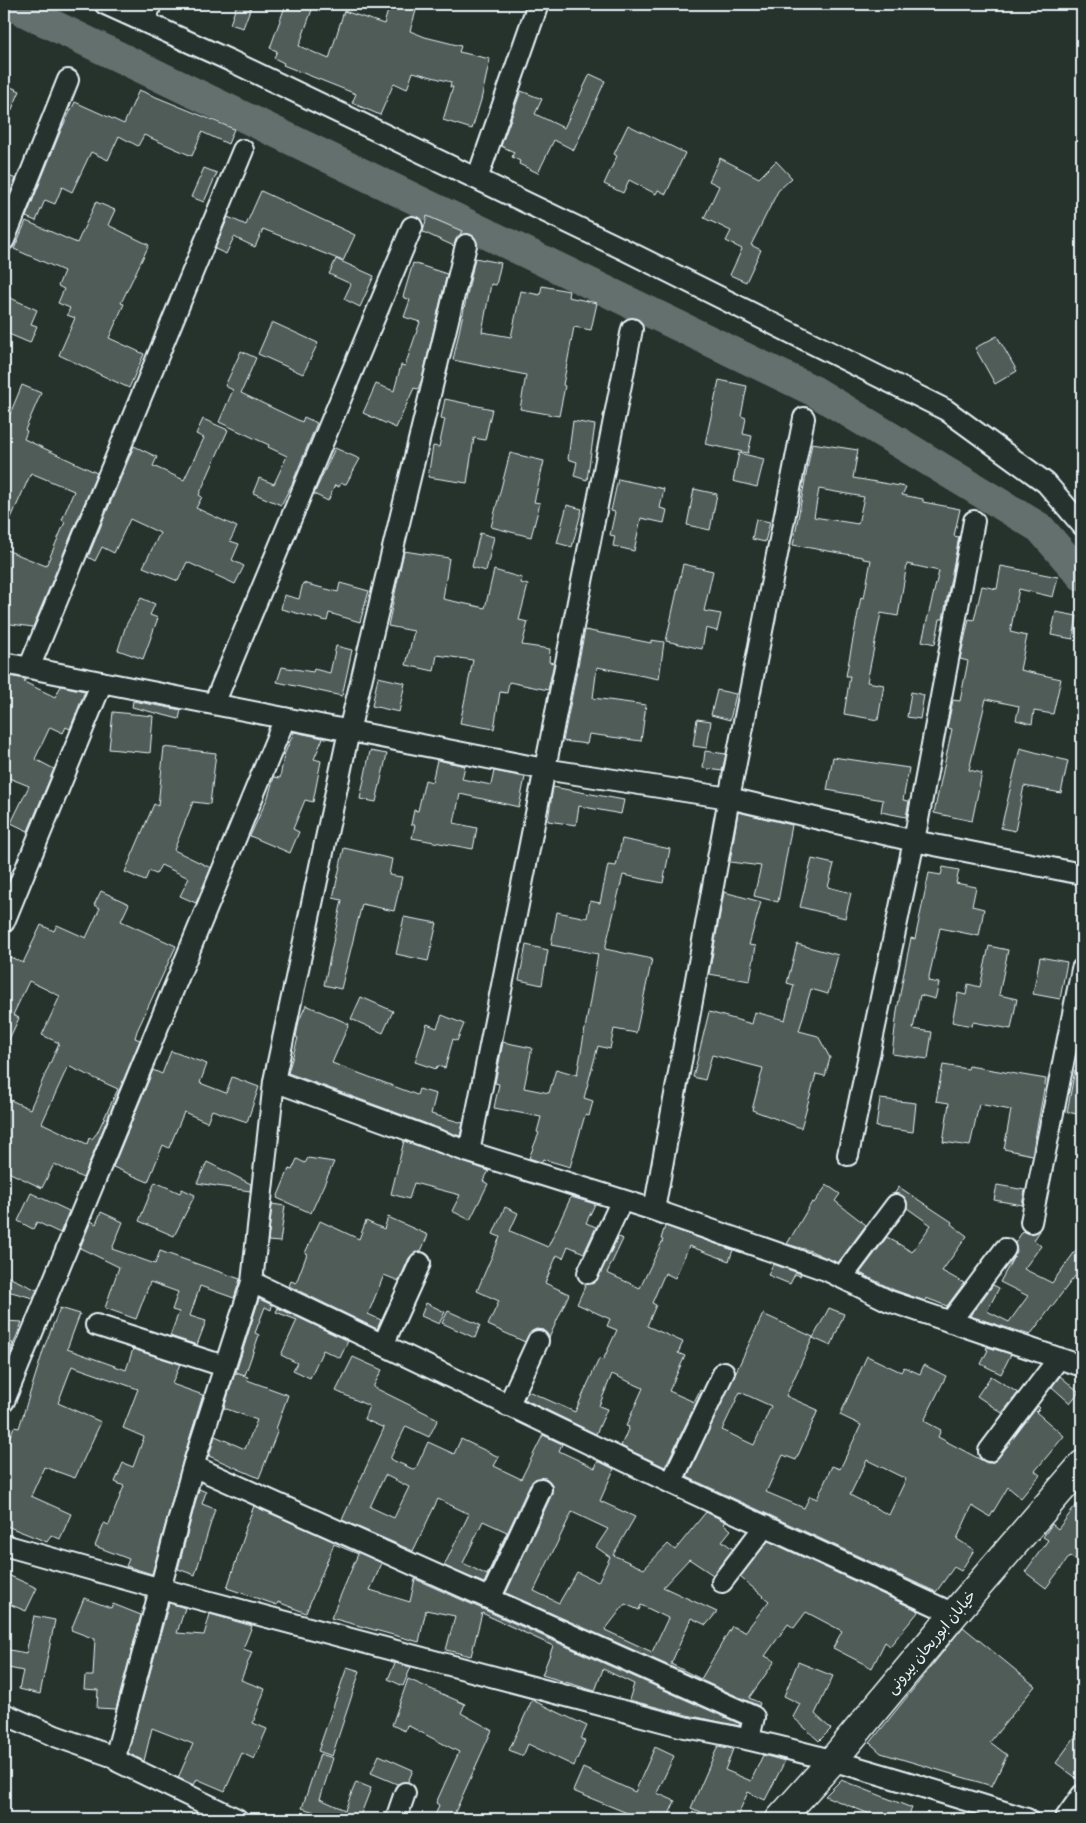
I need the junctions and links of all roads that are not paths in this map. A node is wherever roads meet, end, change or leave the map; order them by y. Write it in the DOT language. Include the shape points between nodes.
graph roads {
  1 [pos="105,4"];
  2 [pos="538,4"];
  3 [pos="148,13"];
  4 [pos="68,80"];
  5 [pos="244,150"];
  6 [pos="477,179"];
  7 [pos="412,227"];
  8 [pos="4,240"];
  9 [pos="466,245"];
  10 [pos="632,329"];
  11 [pos="804,418"];
  12 [pos="974,521"];
  13 [pos="1082,525"];
  14 [pos="4,663"];
  15 [pos="29,668"];
  16 [pos="102,682"];
  17 [pos="214,704"];
  18 [pos="285,718"];
  19 [pos="350,731"];
  20 [pos="544,769"];
  21 [pos="728,798"];
  22 [pos="914,841"];
  23 [pos="1082,874"];
  24 [pos="4,922"];
  25 [pos="1082,969"];
  26 [pos="274,1081"];
  27 [pos="469,1152"];
  28 [pos="848,1155"];
  29 [pos="622,1200"];
  30 [pos="896,1205"];
  31 [pos="654,1210"];
  32 [pos="1031,1222"];
  33 [pos="1005,1249"];
  34 [pos="420,1264"];
  35 [pos="588,1273"];
  36 [pos="842,1277"];
  37 [pos="252,1282"];
  38 [pos="950,1322"];
  39 [pos="96,1325"];
  40 [pos="538,1341"];
  41 [pos="383,1345"];
  42 [pos="1059,1358"];
  43 [pos="224,1366"];
  44 [pos="1082,1366"];
  45 [pos="724,1372"];
  46 [pos="4,1401"];
  47 [pos="508,1406"];
  48 [pos="989,1451"];
  49 [pos="1082,1465"];
  50 [pos="193,1466"];
  51 [pos="671,1483"];
  52 [pos="541,1489"];
  53 [pos="765,1526"];
  54 [pos="4,1545"];
  55 [pos="722,1582"];
  56 [pos="161,1589"];
  57 [pos="490,1599"];
  58 [pos="954,1614"];
  59 [pos="4,1714"];
  60 [pos="749,1738"];
  61 [pos="117,1758"];
  62 [pos="833,1760"];
  63 [pos="405,1793"];
  64 [pos="1082,1795"];
  65 [pos="237,1819"];
  66 [pos="396,1819"];
  67 [pos="780,1819"];
  68 [pos="1027,1819"];
  69 [pos="1065,1819"];
  1 -- 3 [label="street"];
  2 -- 6 [label="street"];
  3 -- 6 [label="street"];
  4 -- 8 [label="street"];
  5 -- 15 [label="street"];
  6 -- 13 [label="street" via="946,410 1046,483"];
  7 -- 17 [label="street"];
  9 -- 19 [label="street"];
  10 -- 20 [label="street"];
  11 -- 21 [label="street"];
  12 -- 22 [label="street"];
  14 -- 15 [label="street"];
  15 -- 16 [label="street"];
  16 -- 17 [label="street"];
  16 -- 24 [label="street"];
  17 -- 18 [label="street"];
  18 -- 19 [label="street"];
  18 -- 46 [label="street"];
  19 -- 20 [label="street"];
  19 -- 26 [label="street"];
  20 -- 21 [label="street"];
  20 -- 27 [label="street"];
  21 -- 22 [label="street"];
  21 -- 31 [label="street"];
  22 -- 23 [label="street"];
  22 -- 28 [label="street"];
  25 -- 32 [label="street"];
  26 -- 27 [label="street"];
  26 -- 37 [label="street"];
  27 -- 29 [label="street"];
  29 -- 31 [label="street"];
  29 -- 35 [label="street"];
  30 -- 36 [label="street"];
  31 -- 36 [label="street"];
  33 -- 38 [label="street"];
  34 -- 41 [label="street"];
  36 -- 38 [label="street" via="889,1301"];
  37 -- 41 [label="street"];
  37 -- 43 [label="street"];
  38 -- 42 [label="street"];
  39 -- 43 [label="street"];
  40 -- 47 [label="street"];
  41 -- 47 [label="street"];
  42 -- 44 [label="street"];
  42 -- 48 [label="street"];
  43 -- 50 [label="street"];
  45 -- 51 [label="street"];
  47 -- 51 [label="street"];
  49 -- 58 [label="street, خیابان ابوریحان بیرونی"];
  50 -- 56 [label="street"];
  50 -- 57 [label="street"];
  51 -- 53 [label="street"];
  52 -- 57 [label="street"];
  53 -- 55 [label="street"];
  53 -- 58 [label="street"];
  54 -- 56 [label="street"];
  56 -- 60 [label="street" via="684,1727"];
  56 -- 61 [label="street"];
  57 -- 60 [label="street" via="754,1717"];
  58 -- 62 [label="street, خیابان ابوریحان بیرونی"];
  59 -- 61 [label="street"];
  60 -- 62 [label="street"];
  61 -- 65 [label="street" via="119,1762"];
  62 -- 67 [label="street, خیابان ابوریحان بیرونی"];
  62 -- 68 [label="street"];
  63 -- 66 [label="street"];
  64 -- 69 [label="street"];
}
